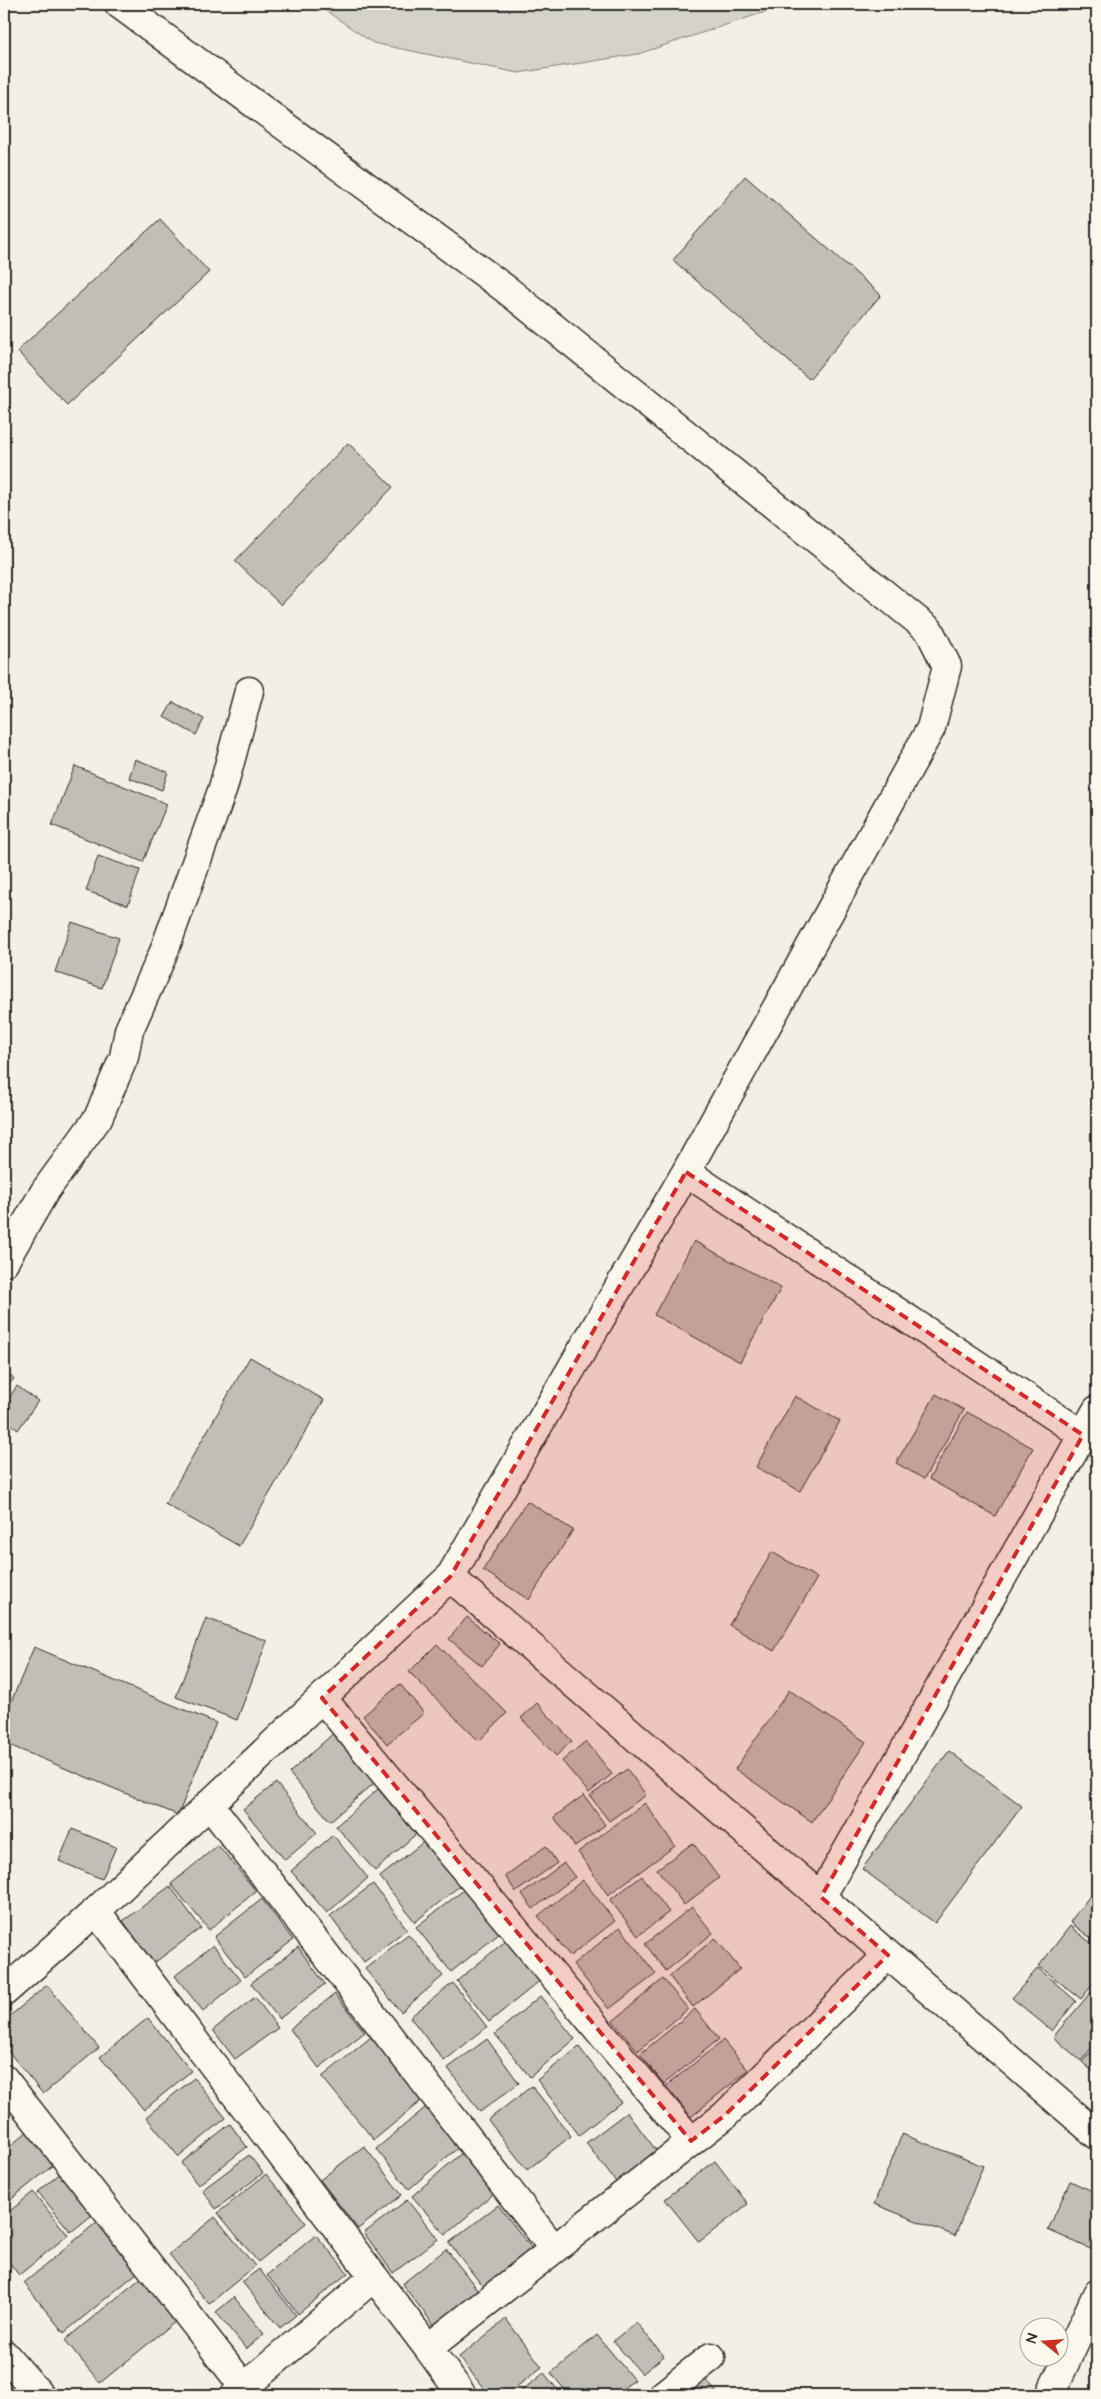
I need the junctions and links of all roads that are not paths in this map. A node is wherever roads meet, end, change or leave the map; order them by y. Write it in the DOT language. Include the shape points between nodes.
graph roads {
  1 [pos="119,4"];
  2 [pos="248,691"];
  3 [pos="686,1172"];
  4 [pos="4,1262"];
  5 [pos="1097,1410"];
  6 [pos="1083,1435"];
  7 [pos="450,1577"];
  8 [pos="322,1698"];
  9 [pos="210,1804"];
  10 [pos="821,1897"];
  11 [pos="96,1910"];
  12 [pos="888,1955"];
  13 [pos="4,1992"];
  14 [pos="4,2079"];
  15 [pos="1097,2135"];
  16 [pos="691,2141"];
  17 [pos="554,2249"];
  18 [pos="374,2277"];
  19 [pos="1097,2294"];
  20 [pos="428,2348"];
  21 [pos="4,2354"];
  22 [pos="711,2358"];
  23 [pos="240,2391"];
  24 [pos="40,2395"];
  25 [pos="462,2395"];
  26 [pos="663,2395"];
  27 [pos="1050,2395"];
  1 -- 3 [label="main road" via="507,290 930,630 947,666 931,728"];
  2 -- 4 [label="main road" via="220,797 163,954 129,1030 124,1057 98,1118 44,1191"];
  3 -- 6 [label="main road"];
  3 -- 7 [label="main road"];
  5 -- 6 [label="main road"];
  6 -- 10 [label="main road"];
  7 -- 8 [label="main road"];
  7 -- 10 [label="main road"];
  8 -- 9 [label="main road"];
  8 -- 16 [label="main road"];
  9 -- 11 [label="main road"];
  9 -- 17 [label="main road"];
  10 -- 12 [label="main road"];
  11 -- 13 [label="main road"];
  11 -- 18 [label="main road"];
  12 -- 15 [label="main road"];
  12 -- 16 [label="main road" via="724,2116"];
  14 -- 23 [label="main road"];
  16 -- 17 [label="main road"];
  17 -- 20 [label="main road"];
  18 -- 20 [label="main road"];
  18 -- 23 [label="main road"];
  19 -- 27 [label="main road"];
  20 -- 25 [label="main road"];
  21 -- 24 [label="main road"];
  22 -- 26 [label="main road"];
}
